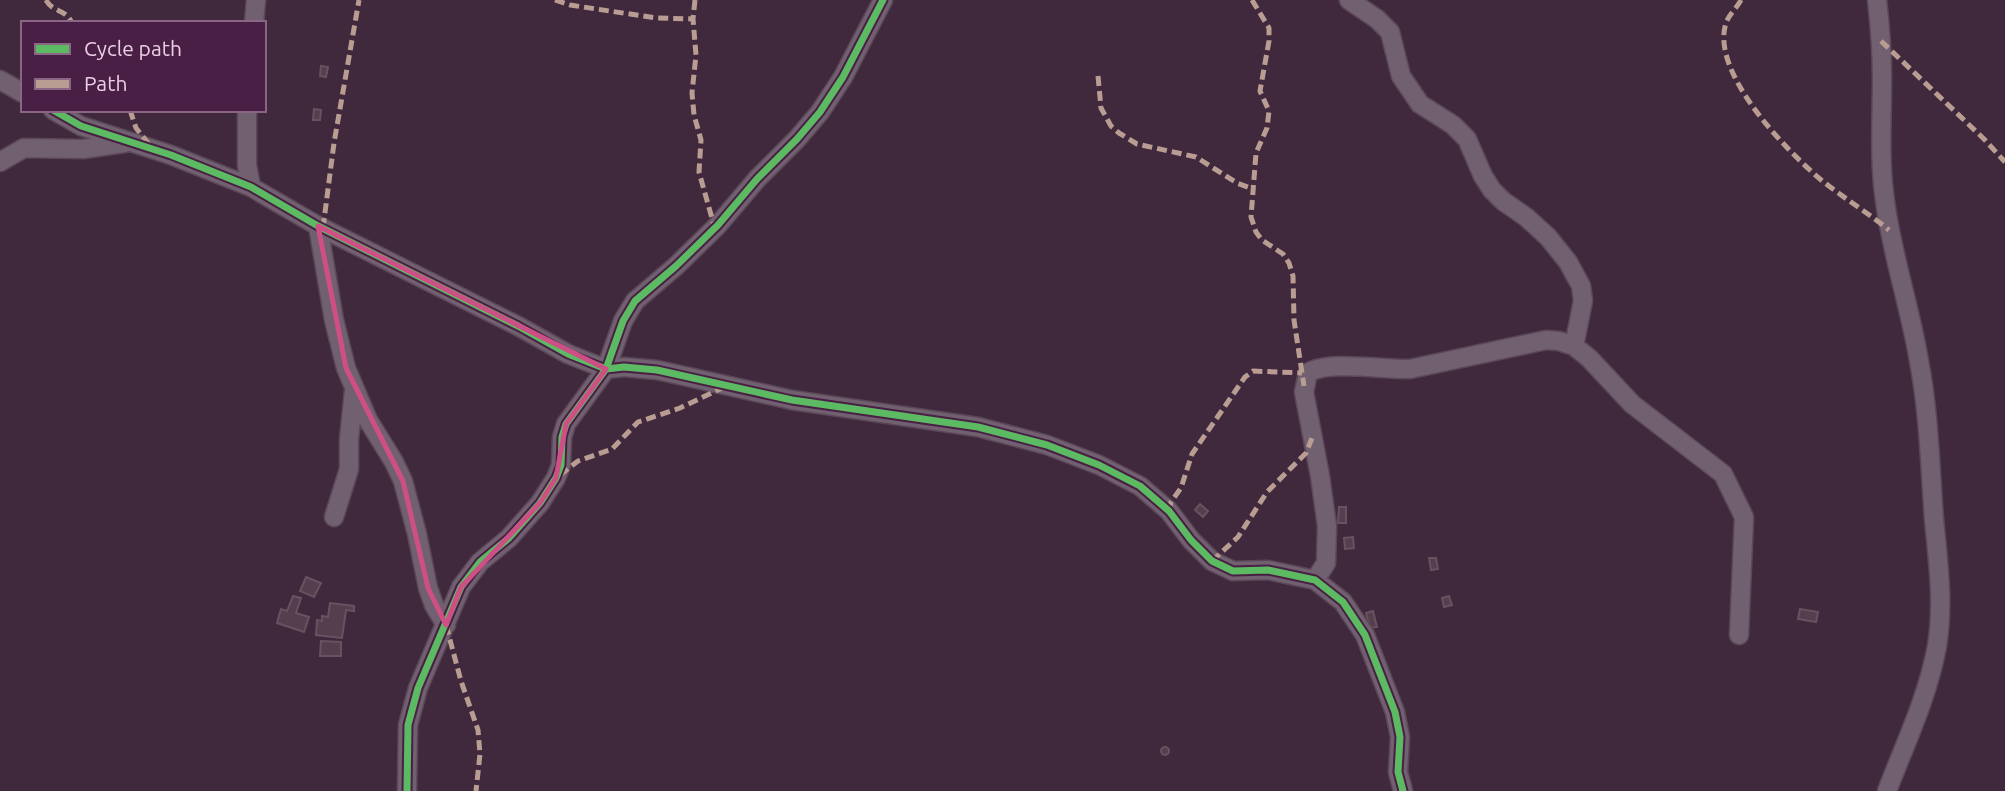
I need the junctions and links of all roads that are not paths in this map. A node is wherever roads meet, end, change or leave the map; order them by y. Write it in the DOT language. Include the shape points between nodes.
graph roads {
  1 [pos="256,0"];
  2 [pos="883,0"];
  3 [pos="1349,0"];
  4 [pos="1877,0"];
  5 [pos="254,21"];
  6 [pos="0,80"];
  7 [pos="21,92"];
  8 [pos="56,112"];
  9 [pos="247,112"];
  10 [pos="131,142"];
  11 [pos="0,162"];
  12 [pos="251,187"];
  13 [pos="318,226"];
  14 [pos="1574,346"];
  15 [pos="606,369"];
  16 [pos="355,387"];
  17 [pos="334,517"];
  18 [pos="1315,580"];
  19 [pos="446,625"];
  20 [pos="1739,635"];
  21 [pos="407,791"];
  22 [pos="1403,791"];
  23 [pos="1887,791"];
  1 -- 5 [label="street"];
  2 -- 15 [label="street" via="820,112 718,225 635,301"];
  3 -- 14 [label="street" via="1390,32 1401,76 1420,104 1467,139 1492,190 1549,237 1568,262 1581,286 1583,301"];
  4 -- 23 [label="street" via="1884,198 1920,362 1941,607 1923,696"];
  6 -- 7 [label="street"];
  8 -- 10 [label="street" via="81,126"];
  9 -- 12 [label="street"];
  10 -- 11 [label="street" via="83,149 24,148"];
  10 -- 12 [label="street"];
  12 -- 13 [label="street"];
  13 -- 15 [label="street"];
  13 -- 16 [label="street" via="334,320"];
  14 -- 18 [label="street" via="1546,340 1410,369 1332,366 1308,373 1304,392 1327,526 1326,563"];
  14 -- 20 [label="street" via="1632,404 1723,474 1744,517"];
  15 -- 18 [label="street" via="657,370 792,400 978,427 1047,446 1140,486 1169,511 1212,561 1233,571 1268,570"];
  15 -- 19 [label="street" via="566,424 556,478 517,530 480,562 461,587"];
  16 -- 17 [label="street" via="349,469"];
  16 -- 19 [label="street" via="403,481 428,588"];
  18 -- 22 [label="street" via="1343,602 1365,635 1399,726 1398,772"];
  19 -- 21 [label="street" via="418,688 408,725"];
}
